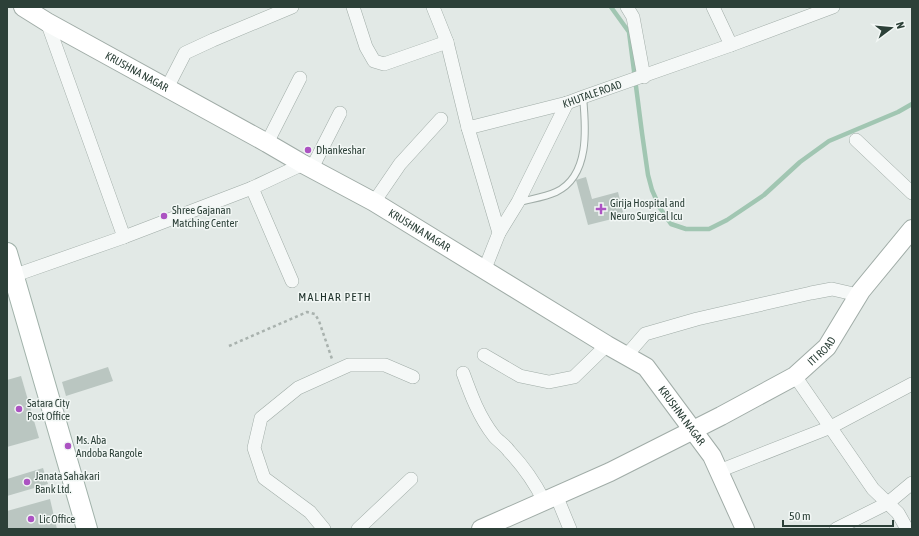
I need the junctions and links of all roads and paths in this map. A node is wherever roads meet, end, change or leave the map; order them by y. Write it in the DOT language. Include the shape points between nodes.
graph roads {
  1 [pos="24,7"];
  2 [pos="292,7"];
  3 [pos="353,7"];
  4 [pos="433,7"];
  5 [pos="627,7"];
  6 [pos="713,7"];
  7 [pos="833,7"];
  8 [pos="47,22"];
  9 [pos="447,42"];
  10 [pos="731,46"];
  11 [pos="300,78"];
  12 [pos="636,79"];
  13 [pos="167,88"];
  14 [pos="583,97"];
  15 [pos="567,103"];
  16 [pos="340,113"];
  17 [pos="442,119"];
  18 [pos="468,128"];
  19 [pos="856,140"];
  20 [pos="267,142"];
  21 [pos="308,166"];
  22 [pos="252,188"];
  23 [pos="912,193"];
  24 [pos="374,202"];
  25 [pos="518,202"];
  26 [pos="912,229"];
  27 [pos="499,233"];
  28 [pos="124,237"];
  29 [pos="7,254"];
  30 [pos="484,270"];
  31 [pos="10,277"];
  32 [pos="292,281"];
  33 [pos="858,295"];
  34 [pos="607,345"];
  35 [pos="229,346"];
  36 [pos="484,355"];
  37 [pos="626,356"];
  38 [pos="336,371"];
  39 [pos="463,373"];
  40 [pos="795,376"];
  41 [pos="413,377"];
  42 [pos="912,384"];
  43 [pos="831,428"];
  44 [pos="693,430"];
  45 [pos="718,471"];
  46 [pos="411,479"];
  47 [pos="912,483"];
  48 [pos="550,498"];
  49 [pos="888,503"];
  50 [pos="87,529"];
  51 [pos="324,529"];
  52 [pos="358,529"];
  53 [pos="480,529"];
  54 [pos="570,529"];
  55 [pos="745,529"];
  56 [pos="836,529"];
  57 [pos="907,529"];
  1 -- 8 [label="main road, KRUSHNA NAGAR"];
  2 -- 13 [label="street" via="185,53"];
  3 -- 9 [label="street" via="366,47 374,61 384,64"];
  4 -- 9 [label="street"];
  5 -- 12 [label="street" via="633,18"];
  6 -- 10 [label="street"];
  7 -- 10 [label="street, KHUTALE ROAD"];
  8 -- 13 [label="main road, KRUSHNA NAGAR"];
  8 -- 28 [label="street"];
  9 -- 18 [label="street"];
  10 -- 12 [label="street, KHUTALE ROAD"];
  11 -- 20 [label="street"];
  12 -- 14 [label="street, KHUTALE ROAD"];
  13 -- 20 [label="main road, KRUSHNA NAGAR"];
  14 -- 15 [label="street, KHUTALE ROAD"];
  14 -- 25 [label="lane" via="586,126 584,151 577,171 570,182 556,192"];
  15 -- 18 [label="street, KHUTALE ROAD"];
  15 -- 25 [label="street"];
  16 -- 21 [label="street"];
  17 -- 24 [label="street" via="400,164"];
  18 -- 27 [label="street"];
  19 -- 23 [label="street"];
  20 -- 21 [label="main road, KRUSHNA NAGAR"];
  21 -- 22 [label="street"];
  21 -- 24 [label="main road, KRUSHNA NAGAR"];
  22 -- 28 [label="street"];
  22 -- 32 [label="street"];
  24 -- 30 [label="main road, KRUSHNA NAGAR"];
  25 -- 27 [label="street"];
  26 -- 33 [label="main road, ITI ROAD"];
  27 -- 30 [label="street"];
  28 -- 31 [label="street"];
  29 -- 31 [label="main road"];
  30 -- 34 [label="main road, KRUSHNA NAGAR"];
  31 -- 50 [label="main road"];
  33 -- 37 [label="street" via="832,289 697,319 644,334"];
  33 -- 40 [label="main road, ITI ROAD" via="827,347"];
  34 -- 36 [label="street" via="574,376 549,382 520,376"];
  34 -- 37 [label="main road, KRUSHNA NAGAR"];
  35 -- 38 [label="path" via="307,312 315,314 319,322"];
  37 -- 44 [label="main road, KRUSHNA NAGAR" via="646,367"];
  38 -- 41 [label="street" via="348,365 385,365"];
  38 -- 51 [label="street" via="298,388 261,418 254,448 264,478 310,512"];
  39 -- 48 [label="street" via="482,418 495,437"];
  40 -- 43 [label="street"];
  40 -- 44 [label="main road, ITI ROAD"];
  42 -- 43 [label="street"];
  43 -- 45 [label="street"];
  43 -- 49 [label="street" via="873,489"];
  44 -- 45 [label="main road, KRUSHNA NAGAR" via="712,456"];
  44 -- 48 [label="main road, ITI ROAD" via="610,472"];
  45 -- 55 [label="main road, KRUSHNA NAGAR"];
  46 -- 52 [label="street"];
  47 -- 49 [label="street"];
  48 -- 53 [label="main road, ITI ROAD"];
  48 -- 54 [label="street"];
  49 -- 56 [label="street"];
  49 -- 57 [label="street" via="898,513"];
}
